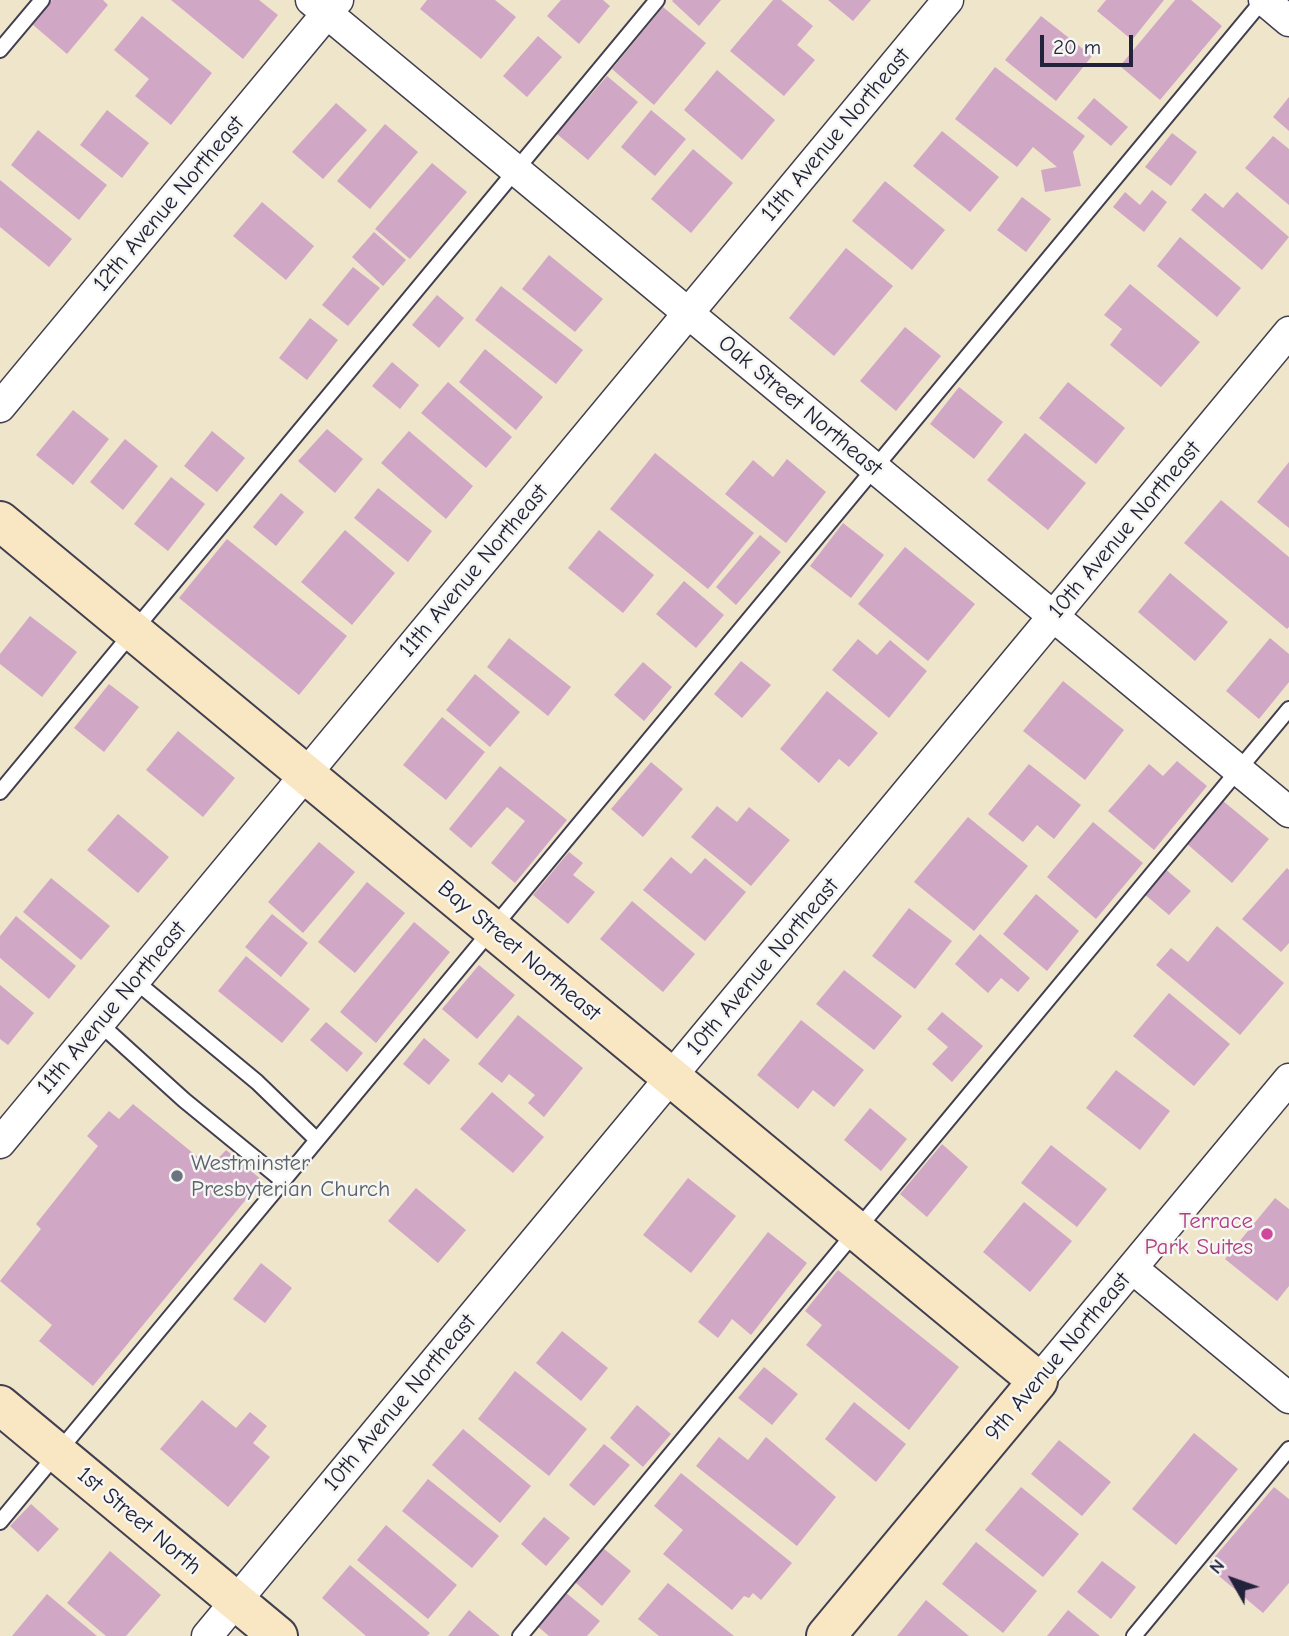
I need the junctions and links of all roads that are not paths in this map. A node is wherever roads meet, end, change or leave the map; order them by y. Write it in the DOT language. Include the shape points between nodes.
graph roads {
  1 [pos="42,0"];
  2 [pos="657,0"];
  3 [pos="948,0"];
  4 [pos="1264,0"];
  5 [pos="325,4"];
  6 [pos="1289,21"];
  7 [pos="0,50"];
  8 [pos="516,170"];
  9 [pos="688,313"];
  10 [pos="1289,332"];
  11 [pos="0,407"];
  12 [pos="875,468"];
  13 [pos="0,520"];
  14 [pos="1053,617"];
  15 [pos="134,631"];
  16 [pos="1289,709"];
  17 [pos="1238,770"];
  18 [pos="306,774"];
  19 [pos="0,792"];
  20 [pos="1289,812"];
  21 [pos="492,929"];
  22 [pos="134,980"];
  23 [pos="99,1023"];
  24 [pos="671,1077"];
  25 [pos="1289,1079"];
  26 [pos="317,1140"];
  27 [pos="0,1143"];
  28 [pos="283,1181"];
  29 [pos="856,1230"];
  30 [pos="1132,1268"];
  31 [pos="1038,1381"];
  32 [pos="1289,1398"];
  33 [pos="0,1405"];
  34 [pos="1289,1448"];
  35 [pos="57,1453"];
  36 [pos="0,1522"];
  37 [pos="236,1601"];
  38 [pos="207,1636"];
  39 [pos="278,1636"];
  40 [pos="520,1636"];
  41 [pos="826,1636"];
  42 [pos="1133,1636"];
  1 -- 7 [label="lane"];
  2 -- 8 [label="lane"];
  3 -- 9 [label="street, 11th Avenue Northeast"];
  4 -- 6 [label="street"];
  4 -- 12 [label="lane"];
  5 -- 8 [label="street, Oak Street Northeast"];
  5 -- 11 [label="street, 12th Avenue Northeast"];
  8 -- 9 [label="street, Oak Street Northeast"];
  8 -- 15 [label="lane"];
  9 -- 12 [label="street, Oak Street Northeast"];
  9 -- 18 [label="street, 11th Avenue Northeast"];
  10 -- 14 [label="street, 10th Avenue Northeast"];
  12 -- 14 [label="street, Oak Street Northeast"];
  12 -- 21 [label="lane"];
  13 -- 15 [label="street, Bay Street Northeast"];
  14 -- 17 [label="street, Oak Street Northeast"];
  14 -- 24 [label="street, 10th Avenue Northeast"];
  15 -- 18 [label="street, Bay Street Northeast"];
  15 -- 19 [label="lane"];
  16 -- 17 [label="lane"];
  17 -- 20 [label="street, Oak Street Northeast"];
  17 -- 29 [label="lane"];
  18 -- 21 [label="street, Bay Street Northeast"];
  18 -- 22 [label="street, 11th Avenue Northeast"];
  21 -- 24 [label="street, Bay Street Northeast"];
  21 -- 26 [label="lane"];
  22 -- 23 [label="street, 11th Avenue Northeast"];
  22 -- 26 [label="lane" via="257,1082"];
  23 -- 27 [label="street, 11th Avenue Northeast"];
  23 -- 28 [label="lane"];
  24 -- 29 [label="street, Bay Street Northeast"];
  24 -- 37 [label="street, 10th Avenue Northeast"];
  25 -- 30 [label="street, 9th Avenue Northeast"];
  26 -- 28 [label="lane"];
  28 -- 35 [label="lane"];
  29 -- 31 [label="street, Bay Street Northeast"];
  29 -- 40 [label="lane"];
  30 -- 31 [label="street, 9th Avenue Northeast"];
  30 -- 32 [label="street"];
  31 -- 41 [label="street, 9th Avenue Northeast"];
  33 -- 35 [label="street, 1st Street North"];
  34 -- 42 [label="lane"];
  35 -- 36 [label="lane"];
  35 -- 37 [label="street, 1st Street North"];
  37 -- 38 [label="street, 10th Avenue Northeast"];
  37 -- 39 [label="street, 1st Street North"];
}
